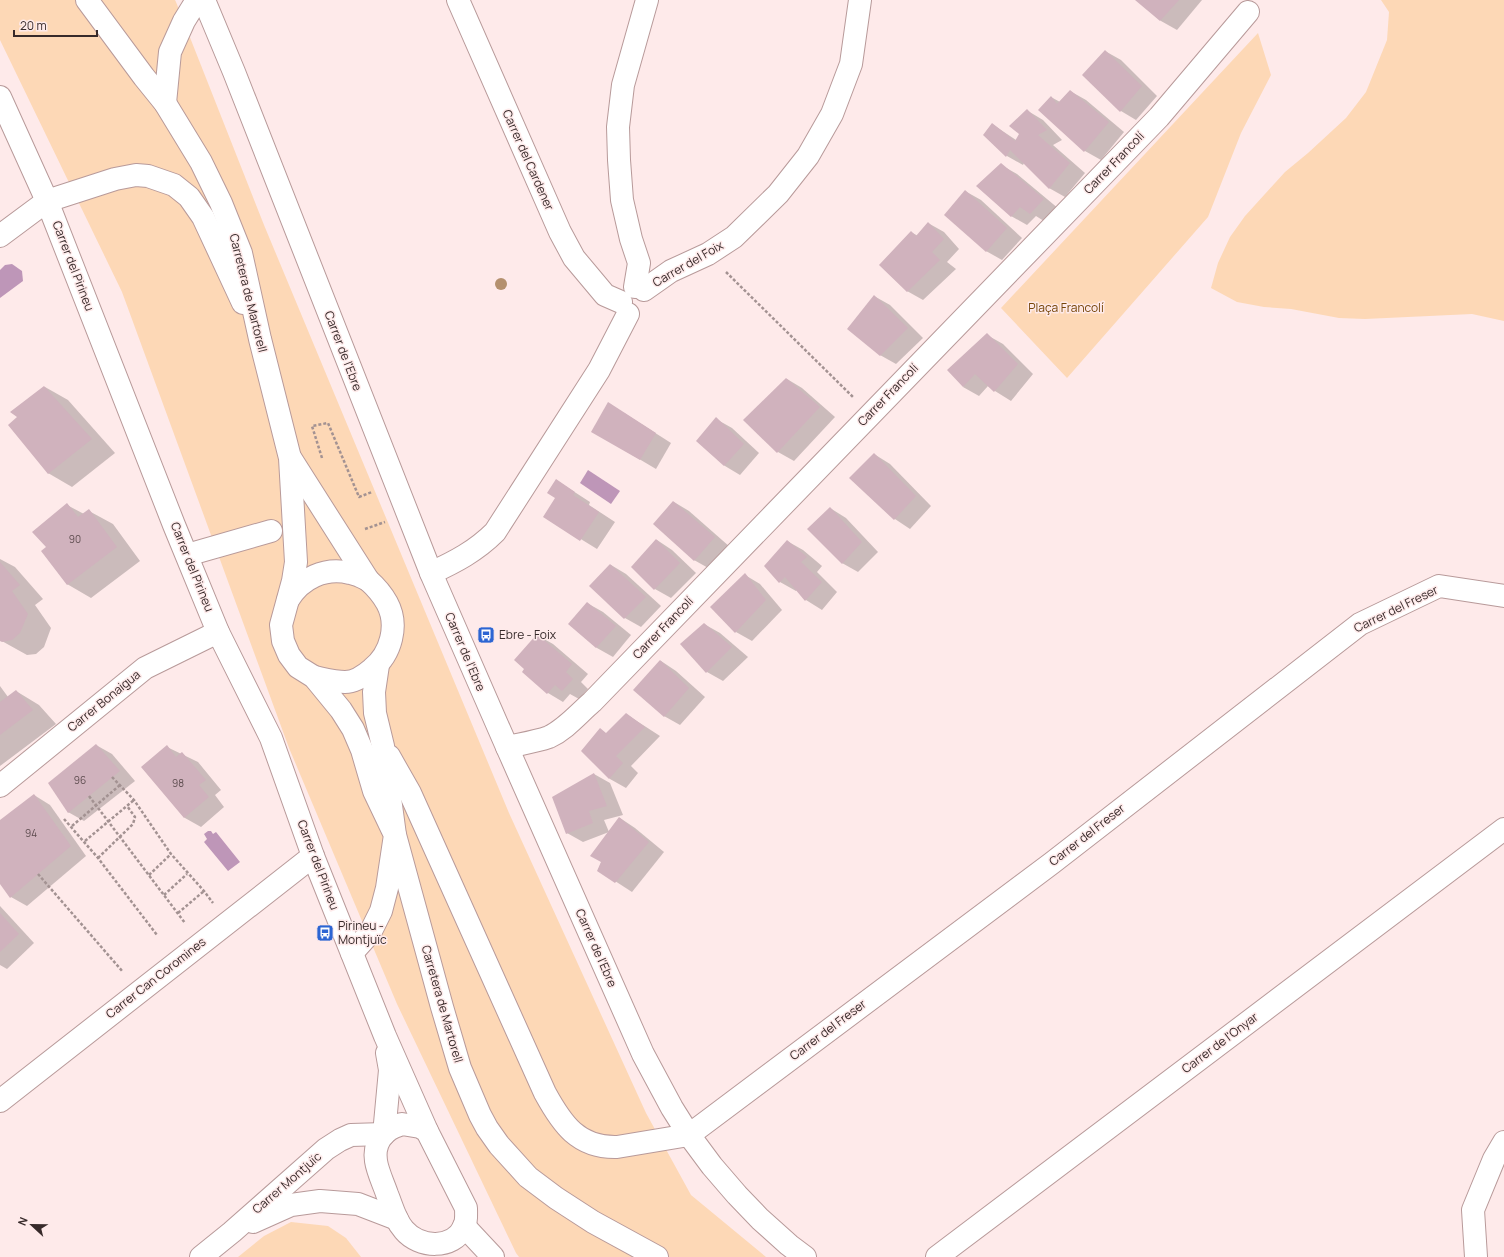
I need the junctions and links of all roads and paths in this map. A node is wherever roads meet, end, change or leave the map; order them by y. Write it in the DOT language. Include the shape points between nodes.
graph roads {
  1 [pos="87,0"];
  2 [pos="197,0"];
  3 [pos="204,0"];
  4 [pos="458,0"];
  5 [pos="647,0"];
  6 [pos="860,0"];
  7 [pos="1248,12"];
  8 [pos="0,97"];
  9 [pos="165,103"];
  10 [pos="47,201"];
  11 [pos="0,236"];
  12 [pos="708,254"];
  13 [pos="639,288"];
  14 [pos="624,308"];
  15 [pos="260,339"];
  16 [pos="870,414"];
  17 [pos="290,458"];
  18 [pos="324,463"];
  19 [pos="395,484"];
  20 [pos="408,514"];
  21 [pos="363,530"];
  22 [pos="271,531"];
  23 [pos="187,555"];
  24 [pos="431,573"];
  25 [pos="368,580"];
  26 [pos="1504,596"];
  27 [pos="286,603"];
  28 [pos="218,632"];
  29 [pos="378,665"];
  30 [pos="314,677"];
  31 [pos="383,746"];
  32 [pos="506,747"];
  33 [pos="112,777"];
  34 [pos="120,785"];
  35 [pos="0,786"];
  36 [pos="89,796"];
  37 [pos="134,800"];
  38 [pos="96,806"];
  39 [pos="127,806"];
  40 [pos="64,819"];
  41 [pos="108,822"];
  42 [pos="72,826"];
  43 [pos="1504,829"];
  44 [pos="395,835"];
  45 [pos="120,837"];
  46 [pos="85,841"];
  47 [pos="171,854"];
  48 [pos="313,856"];
  49 [pos="98,858"];
  50 [pos="38,874"];
  51 [pos="187,874"];
  52 [pos="148,875"];
  53 [pos="204,891"];
  54 [pos="164,896"];
  55 [pos="214,905"];
  56 [pos="178,913"];
  57 [pos="188,927"];
  58 [pos="157,934"];
  59 [pos="352,953"];
  60 [pos="126,976"];
  61 [pos="385,1036"];
  62 [pos="0,1101"];
  63 [pos="427,1131"];
  64 [pos="384,1134"];
  65 [pos="689,1135"];
  66 [pos="1504,1142"];
  67 [pos="397,1219"];
  68 [pos="464,1226"];
  69 [pos="232,1232"];
  70 [pos="413,1248"];
  71 [pos="201,1257"];
  72 [pos="493,1257"];
  73 [pos="657,1257"];
  74 [pos="805,1257"];
  75 [pos="937,1257"];
  76 [pos="1476,1257"];
  1 -- 9 [label="street, Carretera de Martorell"];
  2 -- 9 [label="street" via="170,52"];
  3 -- 19 [label="street, Carrer de l'Ebre"];
  4 -- 14 [label="street, Carrer del Cardener" via="560,232 574,258 605,295"];
  5 -- 13 [label="street" via="623,86 618,126 622,200 639,263"];
  6 -- 12 [label="street, Carrer del Foix" via="851,64 832,114 808,156 778,194 734,237"];
  7 -- 16 [label="street, Carrer Francolí" via="1158,117"];
  8 -- 10 [label="street, Carrer del Pirineu"];
  9 -- 15 [label="street, Carretera de Martorell" via="201,162 231,226 241,253"];
  10 -- 11 [label="street"];
  10 -- 15 [label="street" via="115,179 136,175 154,178 178,188 189,197 203,217"];
  10 -- 23 [label="street, Carrer del Pirineu"];
  12 -- 13 [label="street, Carrer del Foix"];
  12 -- 16 [label="path"];
  13 -- 14 [label="street, Carrer del Foix" via="648,298 645,310 637,315"];
  14 -- 24 [label="street" via="599,370 495,532 483,545"];
  15 -- 17 [label="street, Carretera de Martorell"];
  16 -- 32 [label="street, Carrer Francolí" via="592,702 569,723 548,736"];
  17 -- 25 [label="street"];
  17 -- 27 [label="street" via="296,562"];
  18 -- 19 [label="path" via="312,426 328,423 359,497"];
  19 -- 20 [label="street, Carrer de l'Ebre"];
  20 -- 21 [label="path"];
  20 -- 24 [label="street, Carrer de l'Ebre"];
  22 -- 23 [label="street"];
  23 -- 28 [label="street, Carrer del Pirineu"];
  24 -- 32 [label="street, Carrer de l'Ebre"];
  25 -- 27 [label="street" via="352,573 336,571 319,574 304,582"];
  25 -- 29 [label="street" via="380,590 388,604 392,620 392,636 387,651"];
  26 -- 65 [label="street, Carrer del Freser" via="1439,586 1360,624 1052,863"];
  27 -- 30 [label="street" via="281,625 283,641 298,668"];
  28 -- 35 [label="street, Carrer Bonaigua" via="145,668"];
  28 -- 48 [label="street, Carrer del Pirineu" via="271,738"];
  29 -- 30 [label="street" via="363,676 346,682"];
  29 -- 31 [label="street, Carretera de Martorell" via="374,713"];
  30 -- 44 [label="street" via="341,710 353,730 374,791"];
  31 -- 44 [label="street, Carretera de Martorell"];
  31 -- 65 [label="street" via="410,793 542,1086 562,1123 579,1137 608,1147"];
  32 -- 65 [label="street, Carrer de l'Ebre" via="643,1054"];
  33 -- 34 [label="path"];
  34 -- 37 [label="path"];
  34 -- 38 [label="path"];
  36 -- 38 [label="path"];
  37 -- 39 [label="path"];
  37 -- 47 [label="path"];
  38 -- 41 [label="path"];
  38 -- 42 [label="path"];
  39 -- 41 [label="path"];
  39 -- 45 [label="path" via="135,818 133,824"];
  40 -- 42 [label="path"];
  41 -- 45 [label="path"];
  41 -- 46 [label="path"];
  42 -- 46 [label="path"];
  43 -- 75 [label="street, Carrer de l'Onyar"];
  44 -- 59 [label="street" via="381,911 370,933"];
  44 -- 73 [label="street, Carretera de Martorell" via="460,1068 487,1128 528,1177 593,1222"];
  45 -- 49 [label="path"];
  45 -- 52 [label="path"];
  46 -- 49 [label="path"];
  47 -- 51 [label="path"];
  47 -- 52 [label="path"];
  48 -- 59 [label="street, Carrer del Pirineu"];
  48 -- 62 [label="street, Carrer Can Coromines"];
  49 -- 58 [label="path"];
  50 -- 60 [label="path"];
  51 -- 53 [label="path"];
  51 -- 54 [label="path"];
  52 -- 54 [label="path"];
  53 -- 55 [label="path"];
  53 -- 56 [label="path"];
  54 -- 56 [label="path"];
  56 -- 57 [label="path"];
  59 -- 61 [label="street, Carrer del Pirineu"];
  61 -- 63 [label="street, Carrer del Pirineu"];
  61 -- 64 [label="street, Carrer del Pirineu" via="390,1070"];
  63 -- 64 [label="street" via="402,1124"];
  63 -- 68 [label="street, Carrer del Pirineu" via="466,1208"];
  64 -- 67 [label="street, Carrer del Pirineu" via="377,1144 376,1164"];
  64 -- 69 [label="street, Carrer Montjuïc" via="351,1135 326,1149"];
  65 -- 74 [label="street, Carrer de l'Ebre" via="737,1195 760,1219"];
  66 -- 76 [label="street" via="1494,1159 1473,1210"];
  67 -- 69 [label="street" via="358,1204 320,1201 290,1205"];
  67 -- 70 [label="street, Carrer del Pirineu"];
  68 -- 70 [label="street, Carrer del Pirineu" via="448,1242 427,1243"];
  68 -- 72 [label="street"];
  69 -- 71 [label="street, Carrer Montjuïc"];
}
